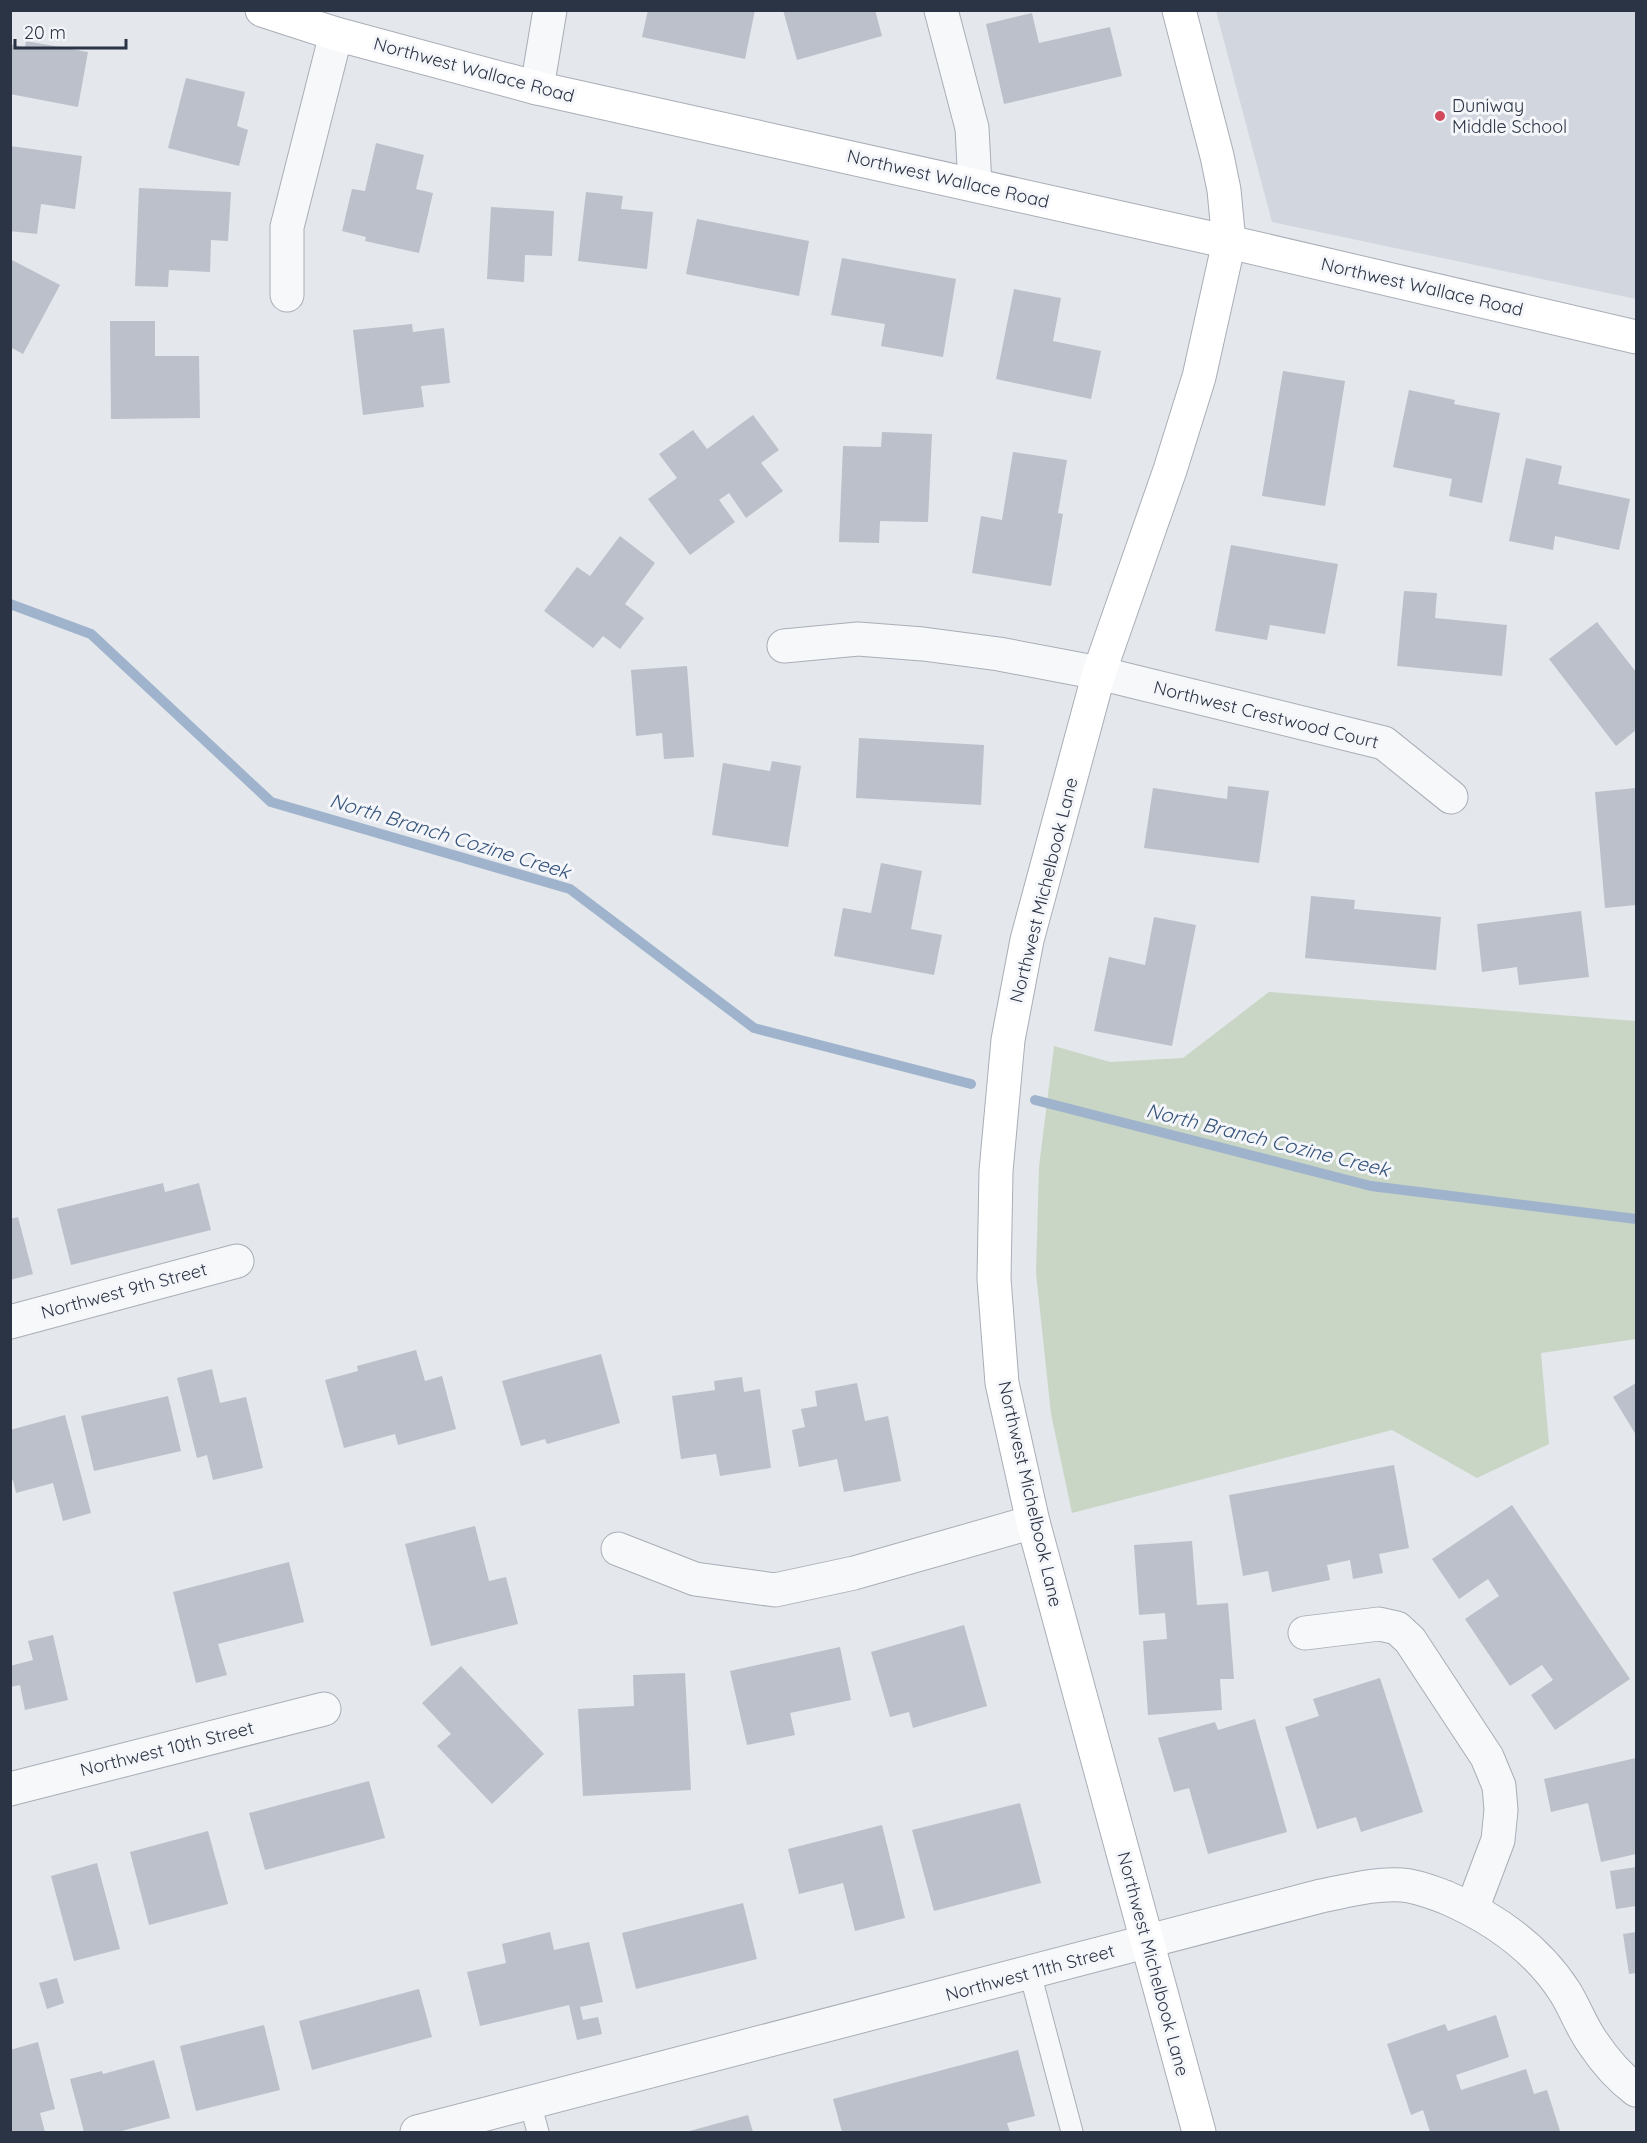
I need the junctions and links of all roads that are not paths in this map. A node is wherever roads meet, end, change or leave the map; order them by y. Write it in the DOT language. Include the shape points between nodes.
graph roads {
  1 [pos="262,10"];
  2 [pos="550,10"];
  3 [pos="940,10"];
  4 [pos="1179,10"];
  5 [pos="336,34"];
  6 [pos="537,88"];
  7 [pos="975,185"];
  8 [pos="1229,242"];
  9 [pos="288,295"];
  10 [pos="1636,337"];
  11 [pos="784,646"];
  12 [pos="1099,673"];
  13 [pos="1451,797"];
  14 [pos="237,1261"];
  15 [pos="10,1322"];
  16 [pos="1033,1522"];
  17 [pos="618,1549"];
  18 [pos="1305,1634"];
  19 [pos="324,1709"];
  20 [pos="10,1789"];
  21 [pos="1472,1909"];
  22 [pos="1148,1942"];
  23 [pos="1030,1973"];
  24 [pos="1636,2090"];
  25 [pos="534,2118"];
  26 [pos="1072,2130"];
  27 [pos="417,2133"];
  28 [pos="1199,2133"];
  1 -- 5 [label="street, Northwest Wallace Road"];
  2 -- 6 [label="street"];
  3 -- 7 [label="street" via="972,128"];
  4 -- 8 [label="street, Northwest Michelbook Lane" via="1217,156"];
  5 -- 6 [label="street, Northwest Wallace Road"];
  5 -- 9 [label="street" via="287,227"];
  6 -- 7 [label="street, Northwest Wallace Road"];
  7 -- 8 [label="street, Northwest Wallace Road"];
  8 -- 10 [label="street, Northwest Wallace Road"];
  8 -- 12 [label="street, Northwest Michelbook Lane" via="1199,377"];
  11 -- 12 [label="street, Northwest Crestwood Court" via="858,639 923,644"];
  12 -- 13 [label="street, Northwest Crestwood Court" via="1384,743"];
  12 -- 16 [label="street, Northwest Michelbook Lane" via="1027,940 1008,1040 996,1171 994,1279 1002,1383"];
  14 -- 15 [label="street, Northwest 9th Street"];
  16 -- 17 [label="street" via="854,1573 775,1590 695,1579"];
  16 -- 22 [label="street, Northwest Michelbook Lane"];
  18 -- 21 [label="street" via="1379,1624 1397,1628 1410,1640 1487,1757 1499,1786 1501,1810 1498,1839"];
  19 -- 20 [label="street, Northwest 10th Street"];
  21 -- 22 [label="street, Northwest 11th Street" via="1426,1889 1374,1886 1321,1896"];
  21 -- 24 [label="street, Northwest 11th Street" via="1506,1929 1553,1973 1592,2042 1620,2077"];
  22 -- 23 [label="street, Northwest 11th Street"];
  22 -- 28 [label="street, Northwest Michelbook Lane"];
  23 -- 25 [label="street, Northwest 11th Street"];
  23 -- 26 [label="lane"];
  25 -- 27 [label="street, Northwest 11th Street"];
}
